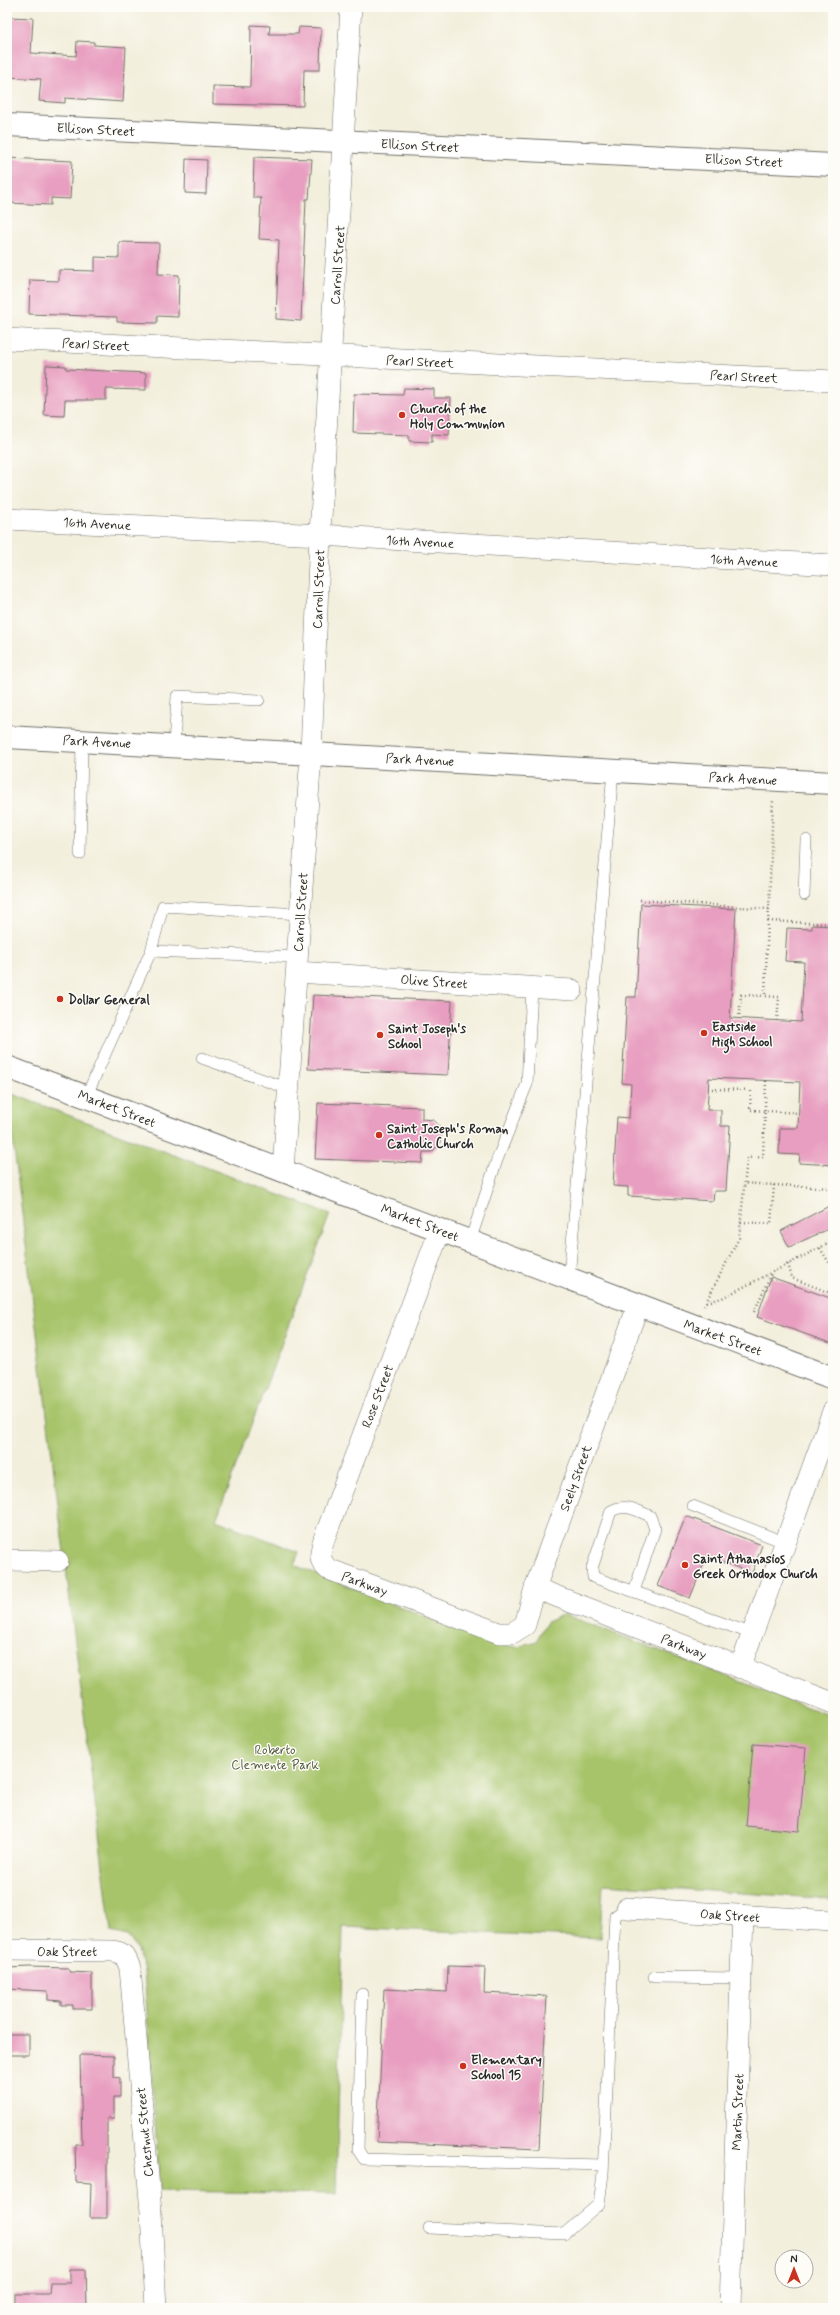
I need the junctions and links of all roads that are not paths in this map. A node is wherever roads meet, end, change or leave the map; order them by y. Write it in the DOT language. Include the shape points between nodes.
graph roads {
  1 [pos="351,7"];
  2 [pos="7,125"];
  3 [pos="345,141"];
  4 [pos="833,165"];
  5 [pos="7,339"];
  6 [pos="331,357"];
  7 [pos="833,381"];
  8 [pos="7,519"];
  9 [pos="320,535"];
  10 [pos="833,565"];
  11 [pos="259,700"];
  12 [pos="7,737"];
  13 [pos="82,741"];
  14 [pos="174,745"];
  15 [pos="311,753"];
  16 [pos="613,771"];
  17 [pos="833,784"];
  18 [pos="806,840"];
  19 [pos="80,854"];
  20 [pos="804,895"];
  21 [pos="301,914"];
  22 [pos="150,951"];
  23 [pos="297,965"];
  24 [pos="532,988"];
  25 [pos="572,990"];
  26 [pos="202,1058"];
  27 [pos="7,1067"];
  28 [pos="289,1089"];
  29 [pos="86,1097"];
  30 [pos="283,1171"];
  31 [pos="440,1230"];
  32 [pos="470,1241"];
  33 [pos="569,1278"];
  34 [pos="638,1306"];
  35 [pos="833,1378"];
  36 [pos="833,1411"];
  37 [pos="693,1506"];
  38 [pos="786,1543"];
  39 [pos="7,1560"];
  40 [pos="58,1561"];
  41 [pos="322,1564"];
  42 [pos="535,1588"];
  43 [pos="634,1591"];
  44 [pos="499,1633"];
  45 [pos="753,1634"];
  46 [pos="740,1668"];
  47 [pos="833,1703"];
  48 [pos="627,1908"];
  49 [pos="743,1915"];
  50 [pos="833,1921"];
  51 [pos="7,1950"];
  52 [pos="125,1957"];
  53 [pos="654,1977"];
  54 [pos="741,1978"];
  55 [pos="362,1994"];
  56 [pos="603,2165"];
  57 [pos="429,2228"];
  58 [pos="156,2308"];
  59 [pos="730,2308"];
  1 -- 3 [label="street, Carroll Street"];
  2 -- 3 [label="main road, Ellison Street"];
  3 -- 4 [label="main road, Ellison Street"];
  3 -- 6 [label="street, Carroll Street"];
  5 -- 6 [label="street, Pearl Street"];
  6 -- 7 [label="street, Pearl Street"];
  6 -- 9 [label="street, Carroll Street"];
  8 -- 9 [label="street, 16th Avenue"];
  9 -- 10 [label="street, 16th Avenue"];
  9 -- 15 [label="street, Carroll Street"];
  11 -- 14 [label="lane" via="177,696"];
  12 -- 13 [label="main road, Park Avenue"];
  13 -- 14 [label="main road, Park Avenue"];
  13 -- 19 [label="lane"];
  14 -- 15 [label="main road, Park Avenue"];
  15 -- 16 [label="main road, Park Avenue"];
  15 -- 21 [label="street, Carroll Street"];
  16 -- 17 [label="main road, Park Avenue"];
  16 -- 33 [label="lane"];
  18 -- 20 [label="lane"];
  21 -- 22 [label="lane" via="163,906"];
  21 -- 23 [label="street, Carroll Street"];
  22 -- 23 [label="lane"];
  22 -- 29 [label="lane"];
  23 -- 24 [label="street, Olive Street"];
  23 -- 28 [label="street, Carroll Street"];
  24 -- 25 [label="street, Olive Street"];
  24 -- 32 [label="lane" via="527,1084"];
  26 -- 28 [label="lane"];
  27 -- 29 [label="main road, Market Street"];
  28 -- 30 [label="street, Carroll Street"];
  29 -- 30 [label="main road, Market Street"];
  30 -- 31 [label="main road, Market Street"];
  31 -- 32 [label="main road, Market Street"];
  31 -- 41 [label="street, Rose Street" via="324,1538 320,1558"];
  32 -- 33 [label="main road, Market Street"];
  33 -- 34 [label="main road, Market Street"];
  34 -- 35 [label="main road, Market Street"];
  34 -- 42 [label="street, Seely Street"];
  36 -- 38 [label="street"];
  37 -- 38 [label="lane"];
  38 -- 45 [label="street"];
  39 -- 40 [label="street"];
  41 -- 44 [label="street, Parkway" via="328,1569"];
  42 -- 44 [label="street, Seely Street" via="524,1625 512,1633"];
  42 -- 46 [label="street, Parkway"];
  43 -- 43 [label="lane" via="593,1577 592,1568 611,1511 619,1507 629,1507 650,1516 655,1529"];
  43 -- 45 [label="lane"];
  45 -- 46 [label="street"];
  46 -- 47 [label="street, Parkway"];
  48 -- 49 [label="street, Oak Street"];
  48 -- 56 [label="lane" via="615,1916"];
  49 -- 50 [label="street, Oak Street"];
  49 -- 54 [label="street, Martin Street"];
  51 -- 52 [label="street, Oak Street" via="112,1951 119,1952"];
  52 -- 58 [label="street, Chestnut Street" via="130,1968 151,2212"];
  53 -- 54 [label="lane"];
  54 -- 59 [label="street, Martin Street"];
  55 -- 56 [label="lane" via="358,2150 364,2159"];
  56 -- 57 [label="lane" via="599,2204 564,2234"];
}
